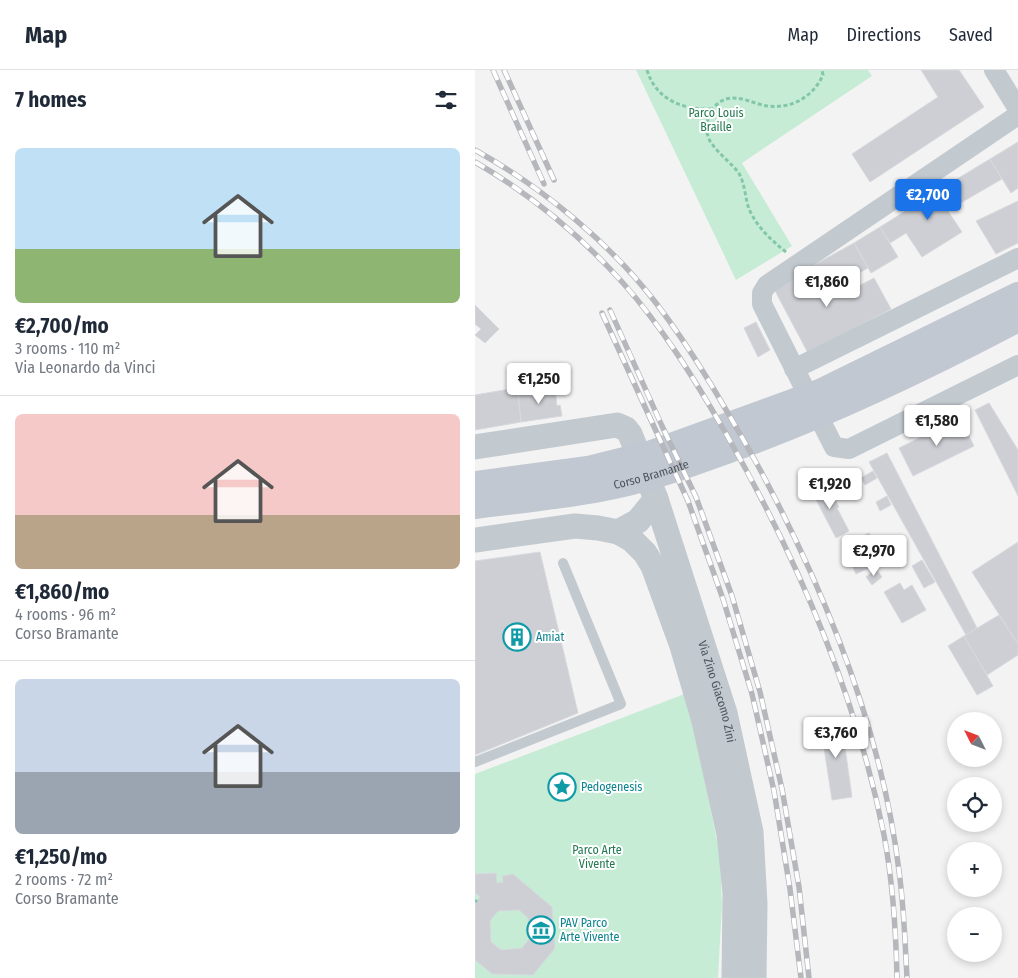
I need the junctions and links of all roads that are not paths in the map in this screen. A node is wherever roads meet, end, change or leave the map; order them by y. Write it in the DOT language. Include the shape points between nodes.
graph roads {
  1 [pos="994,70"];
  2 [pos="1018,110"];
  3 [pos="1018,115"];
  4 [pos="1018,258"];
  5 [pos="1018,296"];
  6 [pos="1018,318"];
  7 [pos="1018,365"];
  8 [pos="794,369"];
  9 [pos="475,447"];
  10 [pos="475,484"];
  11 [pos="656,499"];
  12 [pos="475,505"];
  13 [pos="618,532"];
  14 [pos="475,540"];
  15 [pos="563,563"];
  16 [pos="475,762"];
  17 [pos="734,978"];
  18 [pos="754,978"];
  1 -- 2 [label="street"];
  3 -- 8 [label="street" via="767,285 762,304"];
  4 -- 8 [label="street"];
  5 -- 10 [label="main road, Corso Bramante" via="821,393 662,451 588,470"];
  6 -- 12 [label="main road, Corso Bramante" via="840,407 676,468 606,486"];
  7 -- 8 [label="street" via="849,449 834,446"];
  9 -- 11 [label="street, Via Zino Giacomo Zini" via="617,425 630,434"];
  11 -- 13 [label="street" via="638,521"];
  11 -- 18 [label="street, Via Zino Giacomo Zini" via="725,713 751,832 755,904"];
  13 -- 14 [label="street" via="575,526"];
  13 -- 17 [label="street, Via Zino Giacomo Zini" via="632,540 653,566 682,646 704,721 729,834 735,893"];
  15 -- 16 [label="lane" via="621,704"];
}
